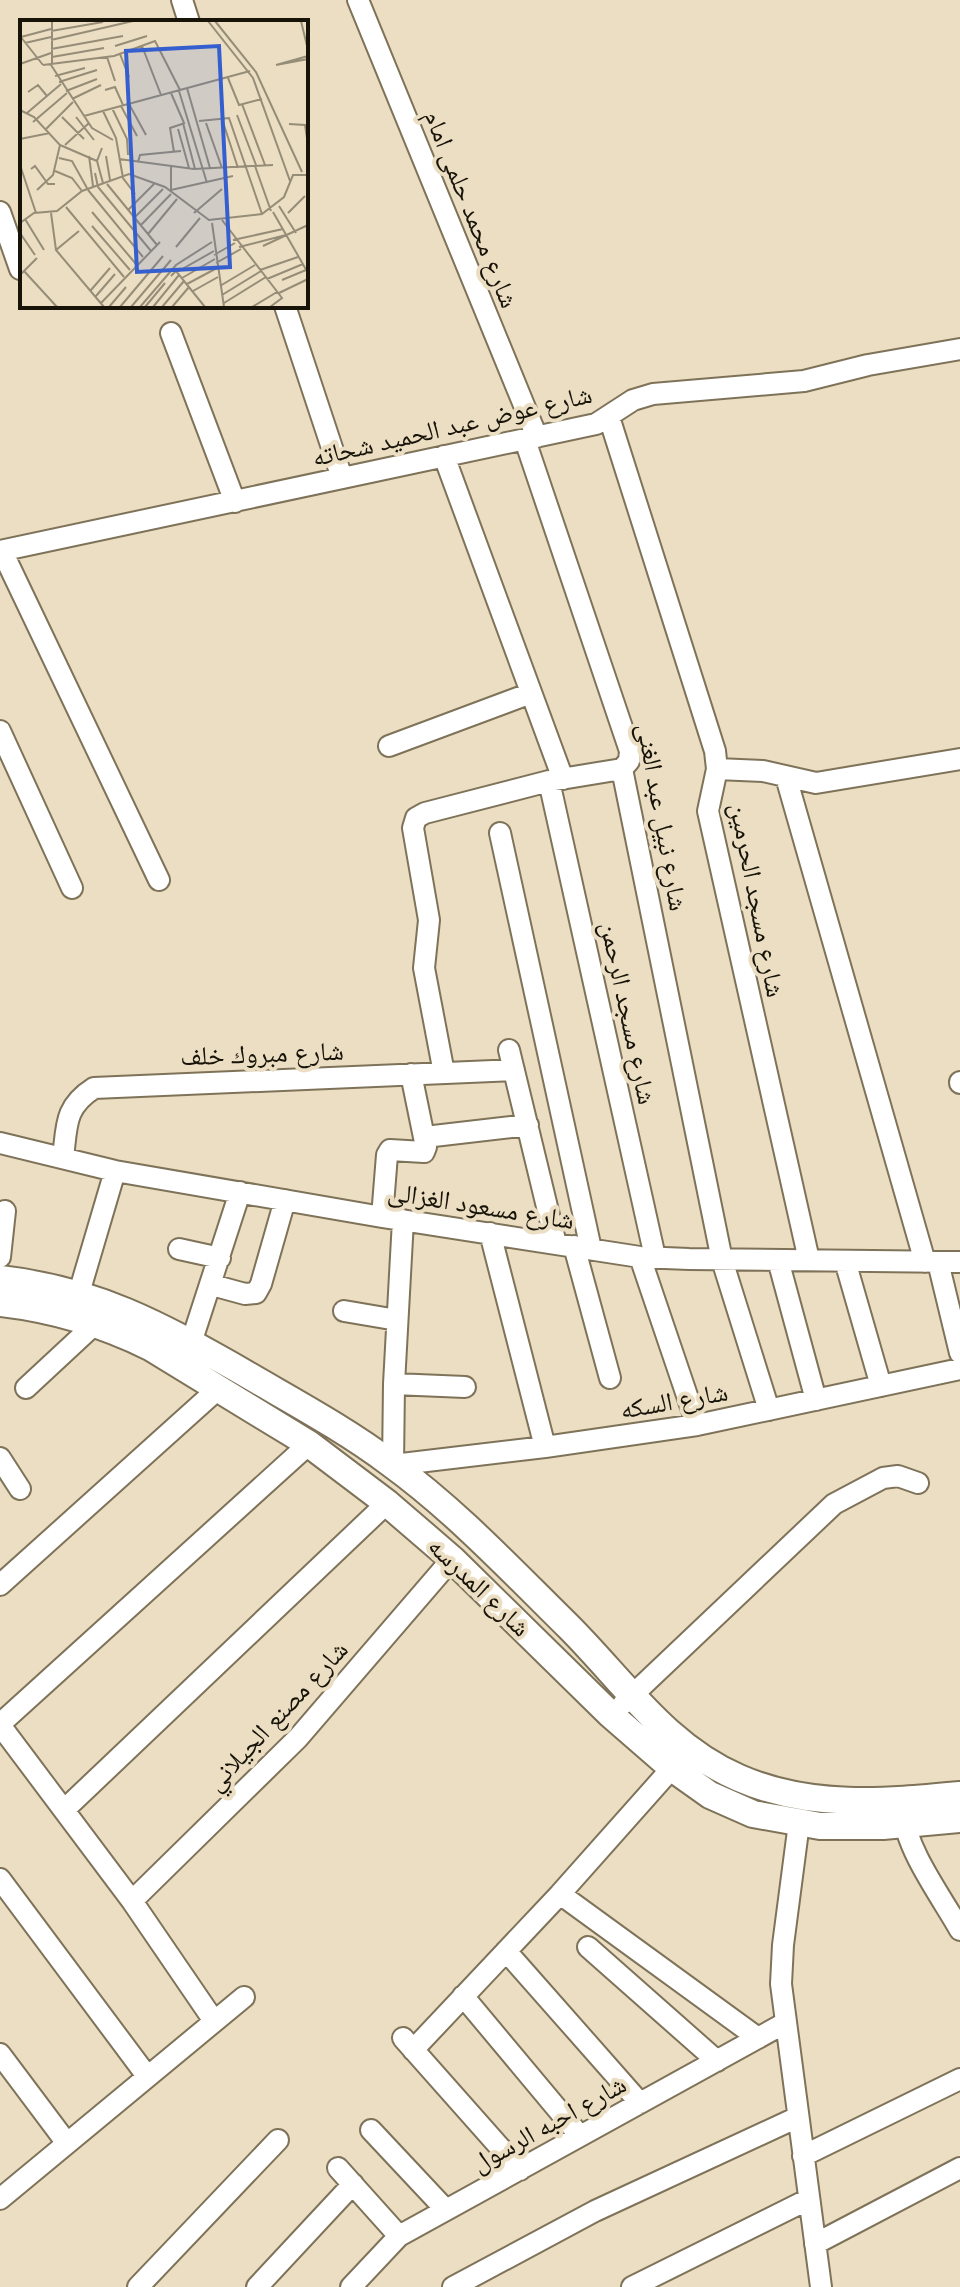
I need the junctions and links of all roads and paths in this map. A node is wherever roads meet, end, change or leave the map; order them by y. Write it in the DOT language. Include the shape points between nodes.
graph roads {
  1 [pos="182,0"];
  2 [pos="358,0"];
  3 [pos="188,20"];
  4 [pos="0,212"];
  5 [pos="20,269"];
  6 [pos="286,308"];
  7 [pos="171,333"];
  8 [pos="960,349"];
  9 [pos="609,417"];
  10 [pos="531,438"];
  11 [pos="444,456"];
  12 [pos="342,478"];
  13 [pos="235,502"];
  14 [pos="1,551"];
  15 [pos="531,693"];
  16 [pos="0,731"];
  17 [pos="389,746"];
  18 [pos="960,759"];
  19 [pos="622,769"];
  20 [pos="717,769"];
  21 [pos="786,777"];
  22 [pos="556,780"];
  23 [pos="500,833"];
  24 [pos="159,880"];
  25 [pos="72,888"];
  26 [pos="444,1073"];
  27 [pos="411,1074"];
  28 [pos="528,1125"];
  29 [pos="425,1137"];
  30 [pos="0,1143"];
  31 [pos="63,1158"];
  32 [pos="115,1171"];
  33 [pos="240,1192"];
  34 [pos="285,1200"];
  35 [pos="5,1211"];
  36 [pos="382,1217"];
  37 [pos="403,1220"];
  38 [pos="490,1233"];
  39 [pos="574,1246"];
  40 [pos="179,1249"];
  41 [pos="0,1257"];
  42 [pos="648,1257"];
  43 [pos="220,1258"];
  44 [pos="722,1260"];
  45 [pos="778,1260"];
  46 [pos="809,1260"];
  47 [pos="845,1261"];
  48 [pos="931,1262"];
  49 [pos="960,1262"];
  50 [pos="0,1279"];
  51 [pos="212,1285"];
  52 [pos="79,1293"];
  53 [pos="0,1303"];
  54 [pos="344,1311"];
  55 [pos="397,1320"];
  56 [pos="96,1323"];
  57 [pos="191,1343"];
  58 [pos="960,1353"];
  59 [pos="960,1369"];
  60 [pos="610,1378"];
  61 [pos="394,1384"];
  62 [pos="881,1386"];
  63 [pos="465,1387"];
  64 [pos="26,1388"];
  65 [pos="219,1388"];
  66 [pos="816,1400"];
  67 [pos="769,1410"];
  68 [pos="697,1425"];
  69 [pos="309,1444"];
  70 [pos="545,1447"];
  71 [pos="0,1458"];
  72 [pos="393,1465"];
  73 [pos="918,1483"];
  74 [pos="20,1489"];
  75 [pos="387,1503"];
  76 [pos="452,1559"];
  77 [pos="0,1585"];
  78 [pos="632,1696"];
  79 [pos="611,1715"];
  80 [pos="0,1725"];
  81 [pos="672,1768"];
  82 [pos="960,1795"];
  83 [pos="64,1810"];
  84 [pos="903,1812"];
  85 [pos="960,1819"];
  86 [pos="799,1823"];
  87 [pos="3,1891"];
  88 [pos="560,1894"];
  89 [pos="132,1901"];
  90 [pos="960,1930"];
  91 [pos="588,1947"];
  92 [pos="506,1951"];
  93 [pos="463,1996"];
  94 [pos="244,1997"];
  95 [pos="214,2021"];
  96 [pos="785,2023"];
  97 [pos="758,2038"];
  98 [pos="0,2054"];
  99 [pos="717,2061"];
  100 [pos="147,2076"];
  101 [pos="960,2079"];
  102 [pos="640,2103"];
  103 [pos="798,2117"];
  104 [pos="371,2130"];
  105 [pos="580,2136"];
  106 [pos="278,2140"];
  107 [pos="66,2142"];
  108 [pos="803,2156"];
  109 [pos="338,2168"];
  110 [pos="960,2168"];
  111 [pos="520,2170"];
  112 [pos="353,2184"];
  113 [pos="0,2199"];
  114 [pos="809,2199"];
  115 [pos="446,2210"];
  116 [pos="399,2236"];
  117 [pos="815,2244"];
  118 [pos="138,2287"];
  119 [pos="257,2287"];
  120 [pos="351,2287"];
  121 [pos="453,2287"];
  122 [pos="632,2287"];
  123 [pos="821,2287"];
  1 -- 3 [label="street"];
  2 -- 10 [label="street, شارع محمد حلمى امام"];
  4 -- 5 [label="street"];
  6 -- 12 [label="street"];
  7 -- 13 [label="street"];
  8 -- 9 [label="street, شارع عوض عبد الحميد شحاته" via="804,381 653,394"];
  9 -- 10 [label="street, شارع عوض عبد الحميد شحاته"];
  9 -- 20 [label="street, شارع مسجد الحرمين"];
  10 -- 11 [label="street, شارع عوض عبد الحميد شحاته"];
  10 -- 19 [label="street, شارع نبيل عبد الغنى" via="630,751"];
  11 -- 12 [label="street, شارع عوض عبد الحميد شحاته"];
  11 -- 15 [label="street, شارع مسجد الرحمن"];
  12 -- 13 [label="street, شارع عوض عبد الحميد شحاته"];
  13 -- 14 [label="street, شارع عوض عبد الحميد شحاته"];
  14 -- 24 [label="street"];
  15 -- 17 [label="street"];
  15 -- 22 [label="street, شارع مسجد الرحمن"];
  16 -- 25 [label="street"];
  18 -- 21 [label="street" via="816,783"];
  19 -- 22 [label="street"];
  19 -- 44 [label="street, شارع نبيل عبد الغنى"];
  20 -- 21 [label="street"];
  20 -- 46 [label="street, شارع مسجد الحرمين" via="708,811"];
  21 -- 48 [label="street"];
  22 -- 26 [label="street" via="416,818 413,828 429,920 424,968"];
  22 -- 42 [label="street, شارع مسجد الرحمن"];
  23 -- 39 [label="street"];
  26 -- 27 [label="street, شارع مبروك خلف"];
  26 -- 28 [label="street, شارع مبروك خلف" via="512,1060"];
  27 -- 29 [label="street"];
  27 -- 31 [label="street, شارع مبروك خلف" via="94,1088 69,1114"];
  28 -- 29 [label="street"];
  28 -- 39 [label="street, شارع مبروك خلف"];
  29 -- 36 [label="street" via="424,1152 395,1149 387,1155"];
  30 -- 31 [label="street, شارع مسعود الغزالى"];
  31 -- 32 [label="street, شارع مسعود الغزالى"];
  32 -- 33 [label="street, شارع مسعود الغزالى"];
  32 -- 52 [label="street"];
  33 -- 34 [label="street, شارع مسعود الغزالى"];
  33 -- 43 [label="street"];
  34 -- 36 [label="street, شارع مسعود الغزالى"];
  34 -- 51 [label="street" via="256,1293"];
  35 -- 41 [label="street"];
  36 -- 37 [label="street, شارع مسعود الغزالى"];
  37 -- 38 [label="street, شارع مسعود الغزالى"];
  37 -- 55 [label="street"];
  38 -- 39 [label="street, شارع مسعود الغزالى"];
  38 -- 70 [label="street"];
  39 -- 42 [label="street, شارع مسعود الغزالى"];
  39 -- 60 [label="street"];
  40 -- 43 [label="street"];
  42 -- 44 [label="street, شارع مسعود الغزالى"];
  42 -- 68 [label="street, شارع مسجد الرحمن"];
  43 -- 51 [label="street"];
  44 -- 45 [label="street, شارع مسعود الغزالى"];
  44 -- 67 [label="street, شارع نبيل عبد الغنى"];
  45 -- 46 [label="street, شارع مسعود الغزالى"];
  45 -- 66 [label="street"];
  46 -- 47 [label="street, شارع مسعود الغزالى"];
  47 -- 48 [label="street, شارع مسعود الغزالى"];
  47 -- 62 [label="street"];
  48 -- 49 [label="street, شارع مسعود الغزالى"];
  48 -- 58 [label="street"];
  50 -- 52 [label="street, شارع المدرسه"];
  51 -- 57 [label="street"];
  52 -- 57 [label="street, شارع المدرسه" via="137,1314"];
  53 -- 56 [label="street, شارع المدرسه"];
  54 -- 55 [label="street"];
  55 -- 61 [label="street"];
  56 -- 64 [label="street"];
  56 -- 65 [label="street, شارع المدرسه" via="150,1347"];
  57 -- 72 [label="street, شارع المدرسه"];
  59 -- 62 [label="street, شارع السكه"];
  61 -- 63 [label="street"];
  61 -- 72 [label="street"];
  62 -- 66 [label="street, شارع السكه"];
  65 -- 69 [label="street, شارع المدرسه"];
  65 -- 77 [label="street"];
  66 -- 67 [label="street, شارع السكه"];
  67 -- 68 [label="street, شارع السكه"];
  68 -- 70 [label="street, شارع السكه"];
  69 -- 75 [label="street, شارع المدرسه"];
  69 -- 80 [label="street"];
  70 -- 72 [label="street, شارع السكه"];
  71 -- 74 [label="street"];
  72 -- 78 [label="street, شارع المدرسه" via="454,1516"];
  73 -- 78 [label="street" via="898,1476 883,1478 834,1504"];
  75 -- 76 [label="street, شارع المدرسه"];
  75 -- 83 [label="street"];
  76 -- 79 [label="street, شارع المدرسه"];
  76 -- 89 [label="street, شارع مصنع الجيلاني" via="298,1738"];
  78 -- 79 [label="street"];
  78 -- 84 [label="street, شارع المدرسه" via="679,1742 739,1778 819,1800"];
  79 -- 81 [label="street, شارع المدرسه"];
  80 -- 83 [label="street"];
  81 -- 86 [label="street, شارع المدرسه" via="731,1806"];
  81 -- 88 [label="street"];
  82 -- 84 [label="street, شارع المدرسه"];
  83 -- 89 [label="street"];
  84 -- 85 [label="street, شارع المدرسه"];
  84 -- 86 [label="street, شارع المدرسه" via="841,1827"];
  84 -- 90 [label="street" via="911,1843"];
  86 -- 96 [label="street" via="783,1945"];
  87 -- 100 [label="street"];
  88 -- 92 [label="street"];
  88 -- 97 [label="street"];
  89 -- 95 [label="street"];
  91 -- 99 [label="street"];
  92 -- 93 [label="street"];
  92 -- 102 [label="street"];
  93 -- 105 [label="street"];
  93 -- 111 [label="street" via="408,2044"];
  94 -- 95 [label="street"];
  95 -- 100 [label="street"];
  96 -- 97 [label="street, شارع احبه الرسول"];
  96 -- 103 [label="street"];
  97 -- 99 [label="street, شارع احبه الرسول"];
  98 -- 107 [label="street"];
  99 -- 102 [label="street, شارع احبه الرسول"];
  100 -- 107 [label="street"];
  101 -- 108 [label="street"];
  102 -- 105 [label="street, شارع احبه الرسول"];
  103 -- 108 [label="street"];
  103 -- 121 [label="street" via="595,2211"];
  104 -- 115 [label="street"];
  105 -- 111 [label="street, شارع احبه الرسول"];
  106 -- 118 [label="street"];
  107 -- 113 [label="street"];
  108 -- 114 [label="street"];
  109 -- 112 [label="street"];
  110 -- 117 [label="street"];
  111 -- 115 [label="street, شارع احبه الرسول"];
  112 -- 116 [label="street"];
  112 -- 119 [label="street"];
  114 -- 117 [label="street"];
  114 -- 122 [label="street"];
  115 -- 116 [label="street, شارع احبه الرسول"];
  116 -- 120 [label="street, شارع احبه الرسول"];
  117 -- 123 [label="street"];
}
